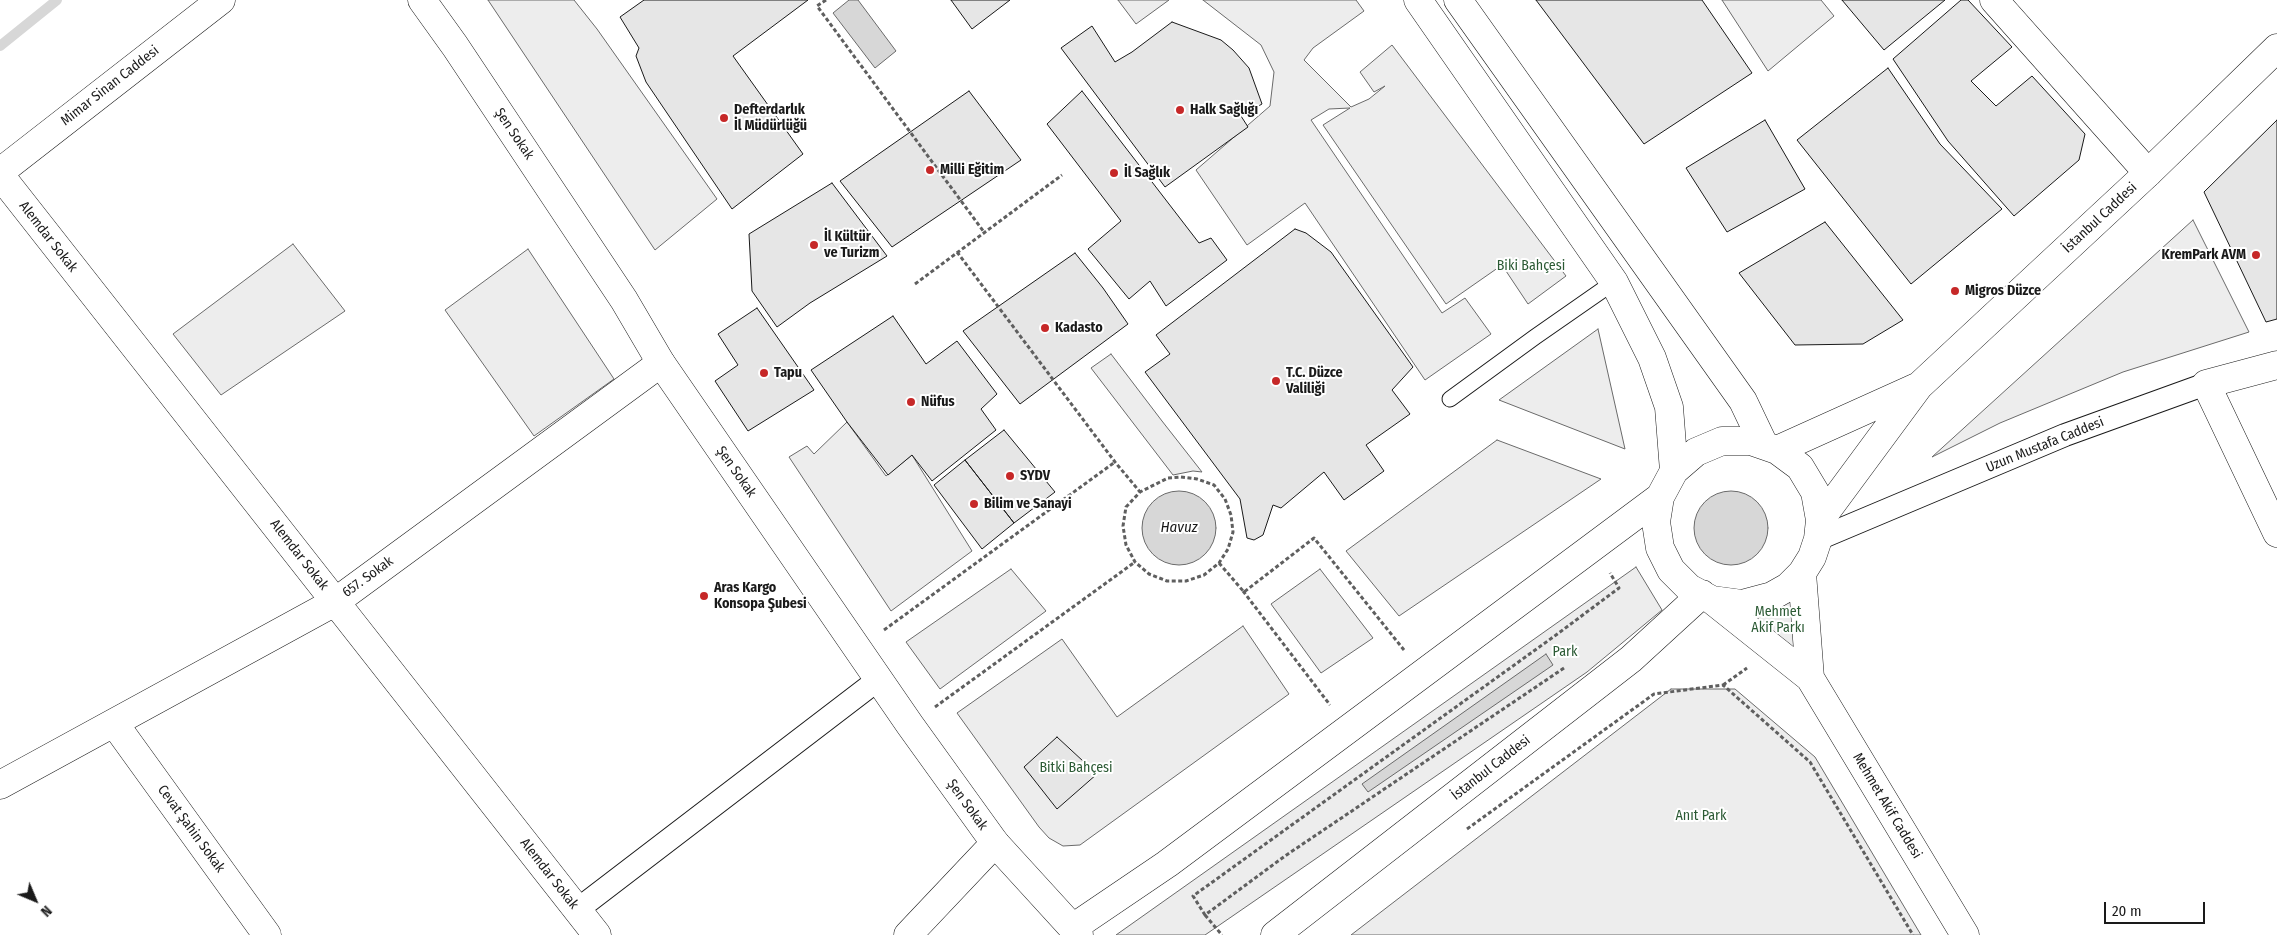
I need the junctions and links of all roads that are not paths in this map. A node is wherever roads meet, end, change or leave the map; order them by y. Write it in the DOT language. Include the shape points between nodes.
graph roads {
  1 [pos="221,0"];
  2 [pos="422,0"];
  3 [pos="1418,0"];
  4 [pos="1458,0"];
  5 [pos="1994,0"];
  6 [pos="2277,48"];
  7 [pos="2148,173"];
  8 [pos="0,174"];
  9 [pos="1614,282"];
  10 [pos="661,363"];
  11 [pos="2277,365"];
  12 [pos="2206,384"];
  13 [pos="1919,386"];
  14 [pos="1450,399"];
  15 [pos="1771,447"];
  16 [pos="1674,471"];
  17 [pos="1660,498"];
  18 [pos="1819,530"];
  19 [pos="2277,533"];
  20 [pos="1802,573"];
  21 [pos="1707,597"];
  22 [pos="335,602"];
  23 [pos="1810,678"];
  24 [pos="879,679"];
  25 [pos="114,723"];
  26 [pos="0,786"];
  27 [pos="995,843"];
  28 [pos="577,910"];
  29 [pos="1077,931"];
  30 [pos="268,935"];
  31 [pos="597,935"];
  32 [pos="908,935"];
  33 [pos="1275,935"];
  34 [pos="1965,935"];
  1 -- 8 [label="main road, Mimar Sinan Caddesi"];
  2 -- 10 [label="main road, Şen Sokak" via="624,300"];
  3 -- 9 [label="main road"];
  4 -- 15 [label="main road" via="1744,401"];
  5 -- 7 [label="main road"];
  6 -- 7 [label="main road, İstanbul Caddesi"];
  7 -- 13 [label="main road, İstanbul Caddesi"];
  8 -- 22 [label="main road, Alemdar Sokak"];
  9 -- 14 [label="lane"];
  9 -- 16 [label="main road" via="1652,358 1670,407"];
  10 -- 22 [label="main road, 657. Sokak"];
  10 -- 24 [label="main road, Şen Sokak"];
  11 -- 12 [label="main road, Uzun Mustafa Caddesi"];
  12 -- 18 [label="street, Uzun Mustafa Caddesi"];
  12 -- 19 [label="main road"];
  13 -- 15 [label="main road"];
  13 -- 18 [label="main road"];
  15 -- 16 [label="main road" via="1751,441 1722,442 1696,452"];
  15 -- 18 [label="main road" via="1800,467 1815,492"];
  16 -- 17 [label="main road"];
  17 -- 21 [label="main road" via="1656,522 1660,548 1672,570 1689,588"];
  17 -- 29 [label="main road"];
  18 -- 20 [label="main road" via="1812,557"];
  20 -- 21 [label="main road" via="1788,587 1772,596 1742,604"];
  20 -- 23 [label="main road"];
  21 -- 23 [label="main road"];
  21 -- 33 [label="main road, İstanbul Caddesi"];
  22 -- 25 [label="main road, 657. Sokak"];
  22 -- 28 [label="main road, Alemdar Sokak"];
  23 -- 34 [label="main road, Mehmet Akif Caddesi"];
  24 -- 27 [label="main road, Şen Sokak"];
  24 -- 28 [label="street"];
  25 -- 26 [label="main road, 657. Sokak"];
  25 -- 30 [label="main road, Cevat Şahin Sokak"];
  27 -- 29 [label="main road, Şen Sokak"];
  27 -- 32 [label="main road"];
  28 -- 31 [label="main road, Alemdar Sokak"];
}
